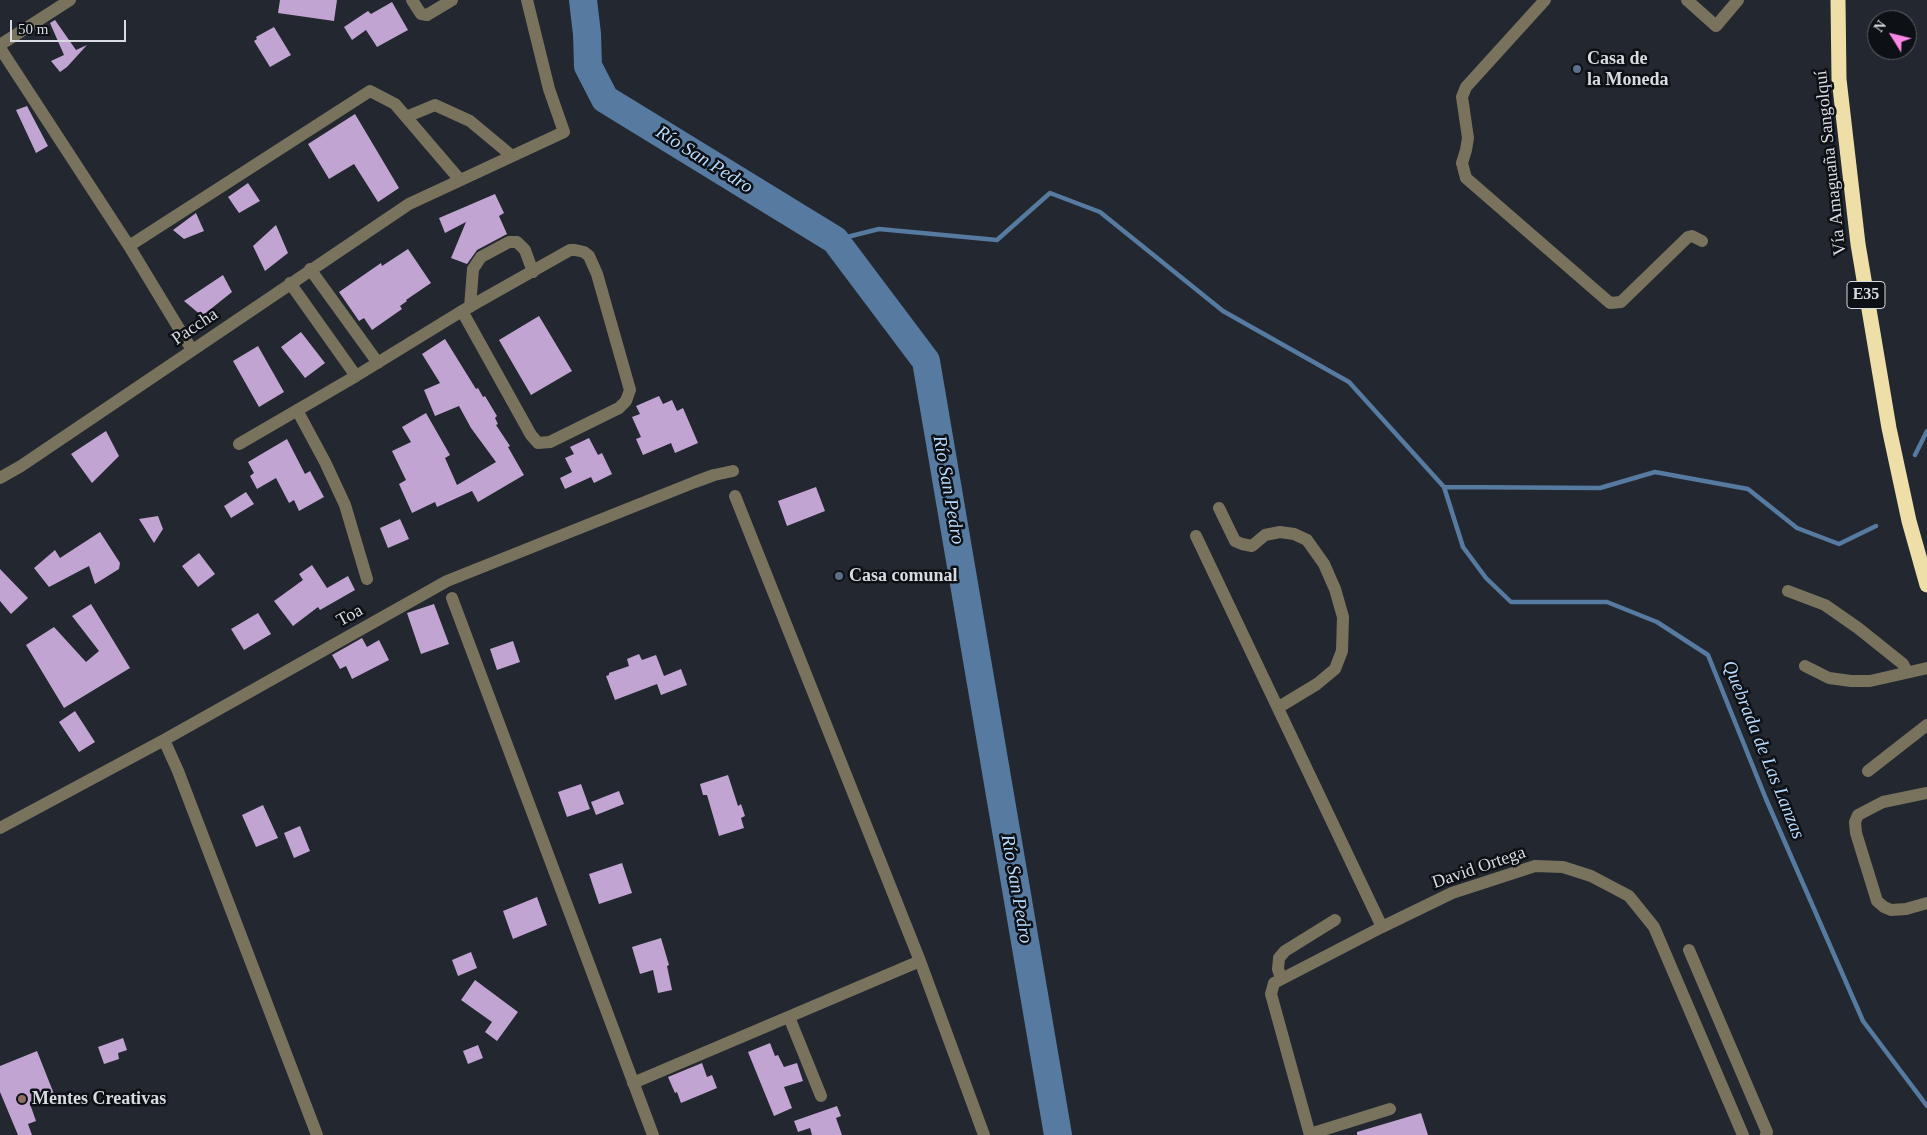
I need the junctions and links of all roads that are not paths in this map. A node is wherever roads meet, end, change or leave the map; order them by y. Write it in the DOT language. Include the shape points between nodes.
graph roads {
  1 [pos="70,0"];
  2 [pos="412,0"];
  3 [pos="452,0"];
  4 [pos="527,0"];
  5 [pos="1545,0"];
  6 [pos="1687,0"];
  7 [pos="1738,0"];
  8 [pos="1838,0"];
  9 [pos="0,46"];
  10 [pos="406,117"];
  11 [pos="512,156"];
  12 [pos="460,180"];
  13 [pos="1702,241"];
  14 [pos="129,246"];
  15 [pos="310,269"];
  16 [pos="533,272"];
  17 [pos="290,283"];
  18 [pos="466,309"];
  19 [pos="192,350"];
  20 [pos="378,362"];
  21 [pos="356,376"];
  22 [pos="297,410"];
  23 [pos="239,444"];
  24 [pos="733,471"];
  25 [pos="0,478"];
  26 [pos="735,496"];
  27 [pos="1219,508"];
  28 [pos="1196,536"];
  29 [pos="366,579"];
  30 [pos="1927,585"];
  31 [pos="1788,591"];
  32 [pos="452,598"];
  33 [pos="1806,666"];
  34 [pos="1927,668"];
  35 [pos="1907,672"];
  36 [pos="1279,707"];
  37 [pos="1927,724"];
  38 [pos="164,740"];
  39 [pos="1868,771"];
  40 [pos="1927,793"];
  41 [pos="0,828"];
  42 [pos="1927,902"];
  43 [pos="1335,920"];
  44 [pos="1382,927"];
  45 [pos="1689,950"];
  46 [pos="920,961"];
  47 [pos="1281,978"];
  48 [pos="789,1017"];
  49 [pos="633,1083"];
  50 [pos="821,1096"];
  51 [pos="1390,1109"];
  52 [pos="1310,1134"];
  53 [pos="317,1135"];
  54 [pos="653,1135"];
  55 [pos="984,1135"];
  56 [pos="1743,1135"];
  57 [pos="1766,1135"];
  1 -- 9 [label="street"];
  2 -- 3 [label="street" via="422,14 427,15"];
  4 -- 11 [label="street, Paccha" via="549,89 564,132"];
  5 -- 13 [label="street" via="1466,87 1462,97 1468,138 1462,163 1466,178 1610,303 1621,302 1688,236"];
  6 -- 7 [label="street" via="1716,26"];
  8 -- 30 [label="highway, Vía Amaguaña Sangolquí / E35" via="1839,79 1858,244 1889,428"];
  9 -- 14 [label="street"];
  10 -- 11 [label="street" via="435,105 470,121"];
  10 -- 12 [label="street"];
  10 -- 14 [label="street" via="395,104 370,91"];
  11 -- 12 [label="street, Paccha"];
  12 -- 15 [label="street, Paccha" via="409,204"];
  14 -- 19 [label="street"];
  15 -- 17 [label="street, Paccha"];
  15 -- 20 [label="street"];
  16 -- 18 [label="street"];
  16 -- 18 [label="street" via="525,250 517,242 509,242 481,256 473,269"];
  16 -- 18 [label="street" via="570,250 579,250 588,256 597,274 630,390 619,408 546,444 538,442 531,435"];
  17 -- 19 [label="street, Paccha"];
  17 -- 21 [label="street"];
  18 -- 20 [label="street"];
  19 -- 25 [label="street, Paccha"];
  20 -- 21 [label="street"];
  21 -- 22 [label="street"];
  22 -- 23 [label="street"];
  22 -- 29 [label="street" via="345,505"];
  24 -- 38 [label="street, Toa" via="695,482 447,581"];
  26 -- 46 [label="street"];
  27 -- 36 [label="street" via="1235,541 1242,544 1252,546 1265,535 1280,532 1307,540 1324,564 1335,589 1343,617 1342,651 1335,669"];
  28 -- 36 [label="street"];
  31 -- 35 [label="street" via="1824,605 1858,628 1903,664"];
  32 -- 49 [label="street"];
  33 -- 35 [label="street" via="1829,678 1851,681"];
  34 -- 35 [label="street"];
  36 -- 44 [label="street"];
  37 -- 39 [label="street"];
  38 -- 41 [label="street, Toa"];
  38 -- 53 [label="street"];
  40 -- 42 [label="street" via="1883,802 1858,815 1855,822 1877,901 1891,910"];
  43 -- 47 [label="street" via="1285,951 1279,958"];
  44 -- 47 [label="street, David Ortega"];
  44 -- 56 [label="street, David Ortega" via="1452,893 1535,866 1563,867 1591,876 1629,896 1654,927"];
  45 -- 57 [label="street"];
  46 -- 48 [label="street"];
  46 -- 55 [label="street"];
  47 -- 52 [label="street" via="1274,983 1271,994"];
  48 -- 49 [label="street"];
  48 -- 50 [label="street"];
  49 -- 54 [label="street"];
  51 -- 52 [label="street"];
}
